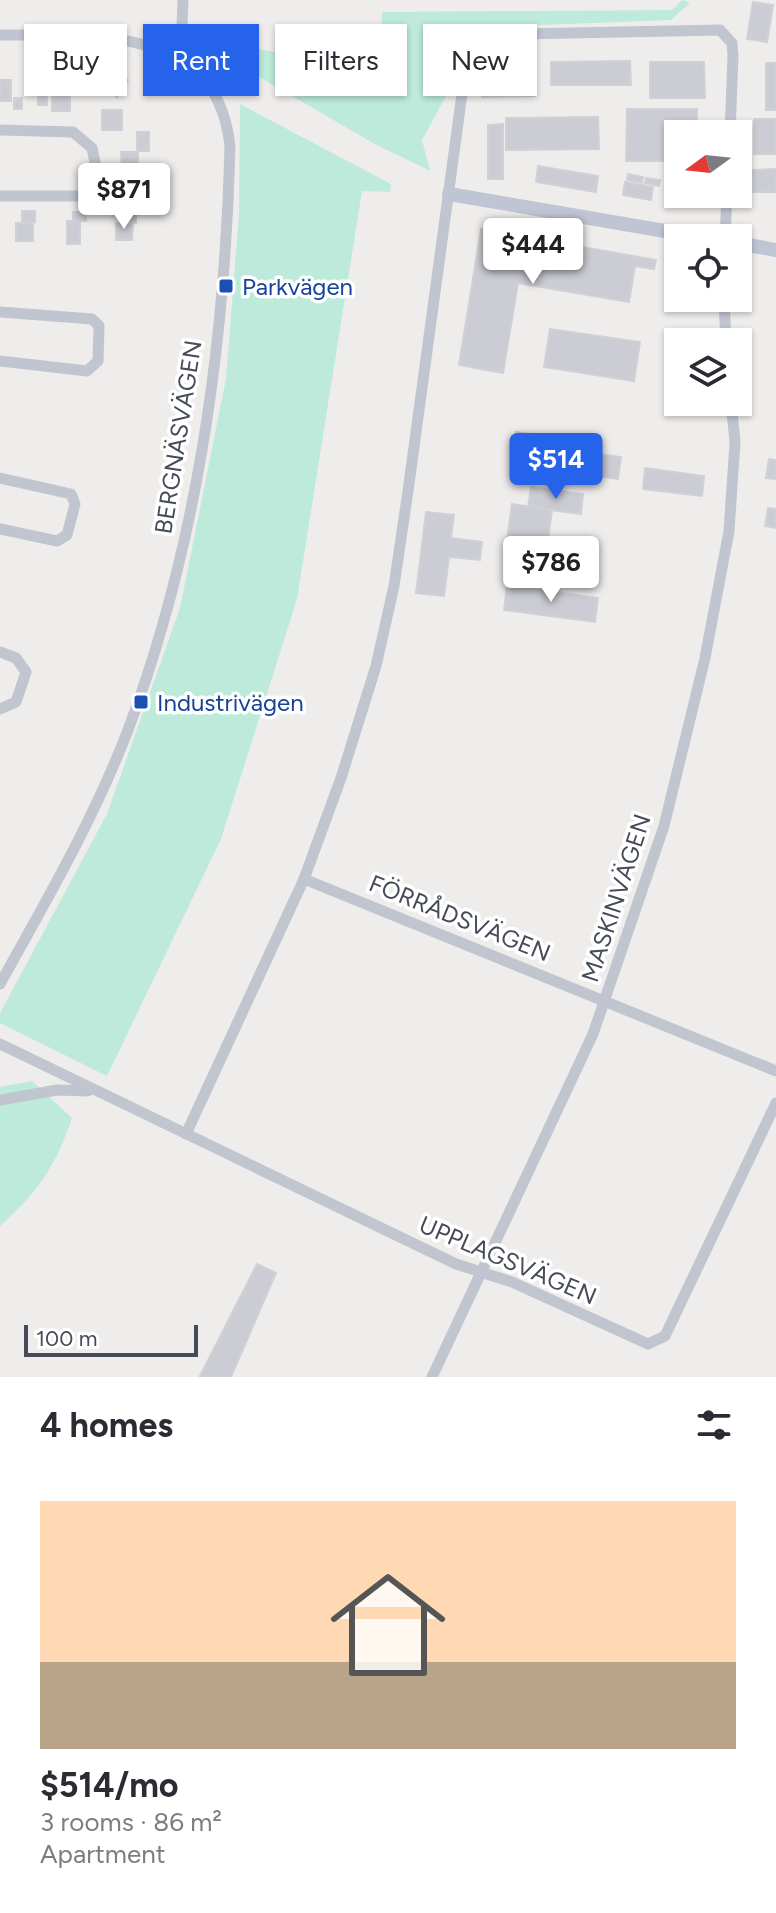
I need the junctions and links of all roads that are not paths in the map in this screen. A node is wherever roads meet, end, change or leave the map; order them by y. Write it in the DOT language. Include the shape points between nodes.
graph roads {
  1 [pos="183,0"];
  2 [pos="182,24"];
  3 [pos="0,35"];
  4 [pos="143,47"];
  5 [pos="216,96"];
  6 [pos="731,120"];
  7 [pos="0,130"];
  8 [pos="449,194"];
  9 [pos="0,196"];
  10 [pos="102,196"];
  11 [pos="129,196"];
  12 [pos="664,231"];
  13 [pos="752,246"];
  14 [pos="776,250"];
  15 [pos="0,312"];
  16 [pos="0,361"];
  17 [pos="731,416"];
  18 [pos="0,478"];
  19 [pos="0,529"];
  20 [pos="0,652"];
  21 [pos="0,709"];
  22 [pos="304,879"];
  23 [pos="0,984"];
  24 [pos="605,1001"];
  25 [pos="1,1047"];
  26 [pos="776,1071"];
  27 [pos="100,1093"];
  28 [pos="0,1100"];
  29 [pos="776,1103"];
  30 [pos="186,1134"];
  31 [pos="481,1272"];
  32 [pos="432,1377"];
  1 -- 2 [label="street"];
  3 -- 4 [label="street, BERGNÄSVÄGEN" via="104,39"];
  5 -- 23 [label="street, BERGNÄSVÄGEN" via="230,147 214,369 199,474 173,591 127,731 68,861"];
  6 -- 8 [label="street" via="732,43 720,30 475,32 468,39"];
  7 -- 10 [label="street" via="73,132 92,148"];
  8 -- 12 [label="street"];
  8 -- 22 [label="street" via="394,586 372,680"];
  9 -- 10 [label="street"];
  10 -- 11 [label="street"];
  13 -- 14 [label="street"];
  15 -- 16 [label="street" via="92,319 101,339 98,361 87,371"];
  17 -- 24 [label="street, MASKINVÄGEN" via="733,498 719,596 664,826"];
  18 -- 19 [label="street" via="61,490 71,494 75,504 67,535 57,541"];
  20 -- 21 [label="street" via="16,658 26,672 16,702"];
  22 -- 24 [label="street, FÖRRÅDSVÄGEN"];
  22 -- 30 [label="street"];
  24 -- 26 [label="street, FÖRRÅDSVÄGEN"];
  24 -- 31 [label="street, MASKINVÄGEN"];
  25 -- 27 [label="street, UPPLAGSVÄGEN"];
  27 -- 28 [label="street, UPPLAGSVÄGEN" via="57,1090"];
  27 -- 30 [label="street, UPPLAGSVÄGEN"];
  29 -- 31 [label="street, UPPLAGSVÄGEN" via="662,1340 642,1343"];
  30 -- 31 [label="street, UPPLAGSVÄGEN"];
  31 -- 32 [label="street, MASKINVÄGEN"];
}
